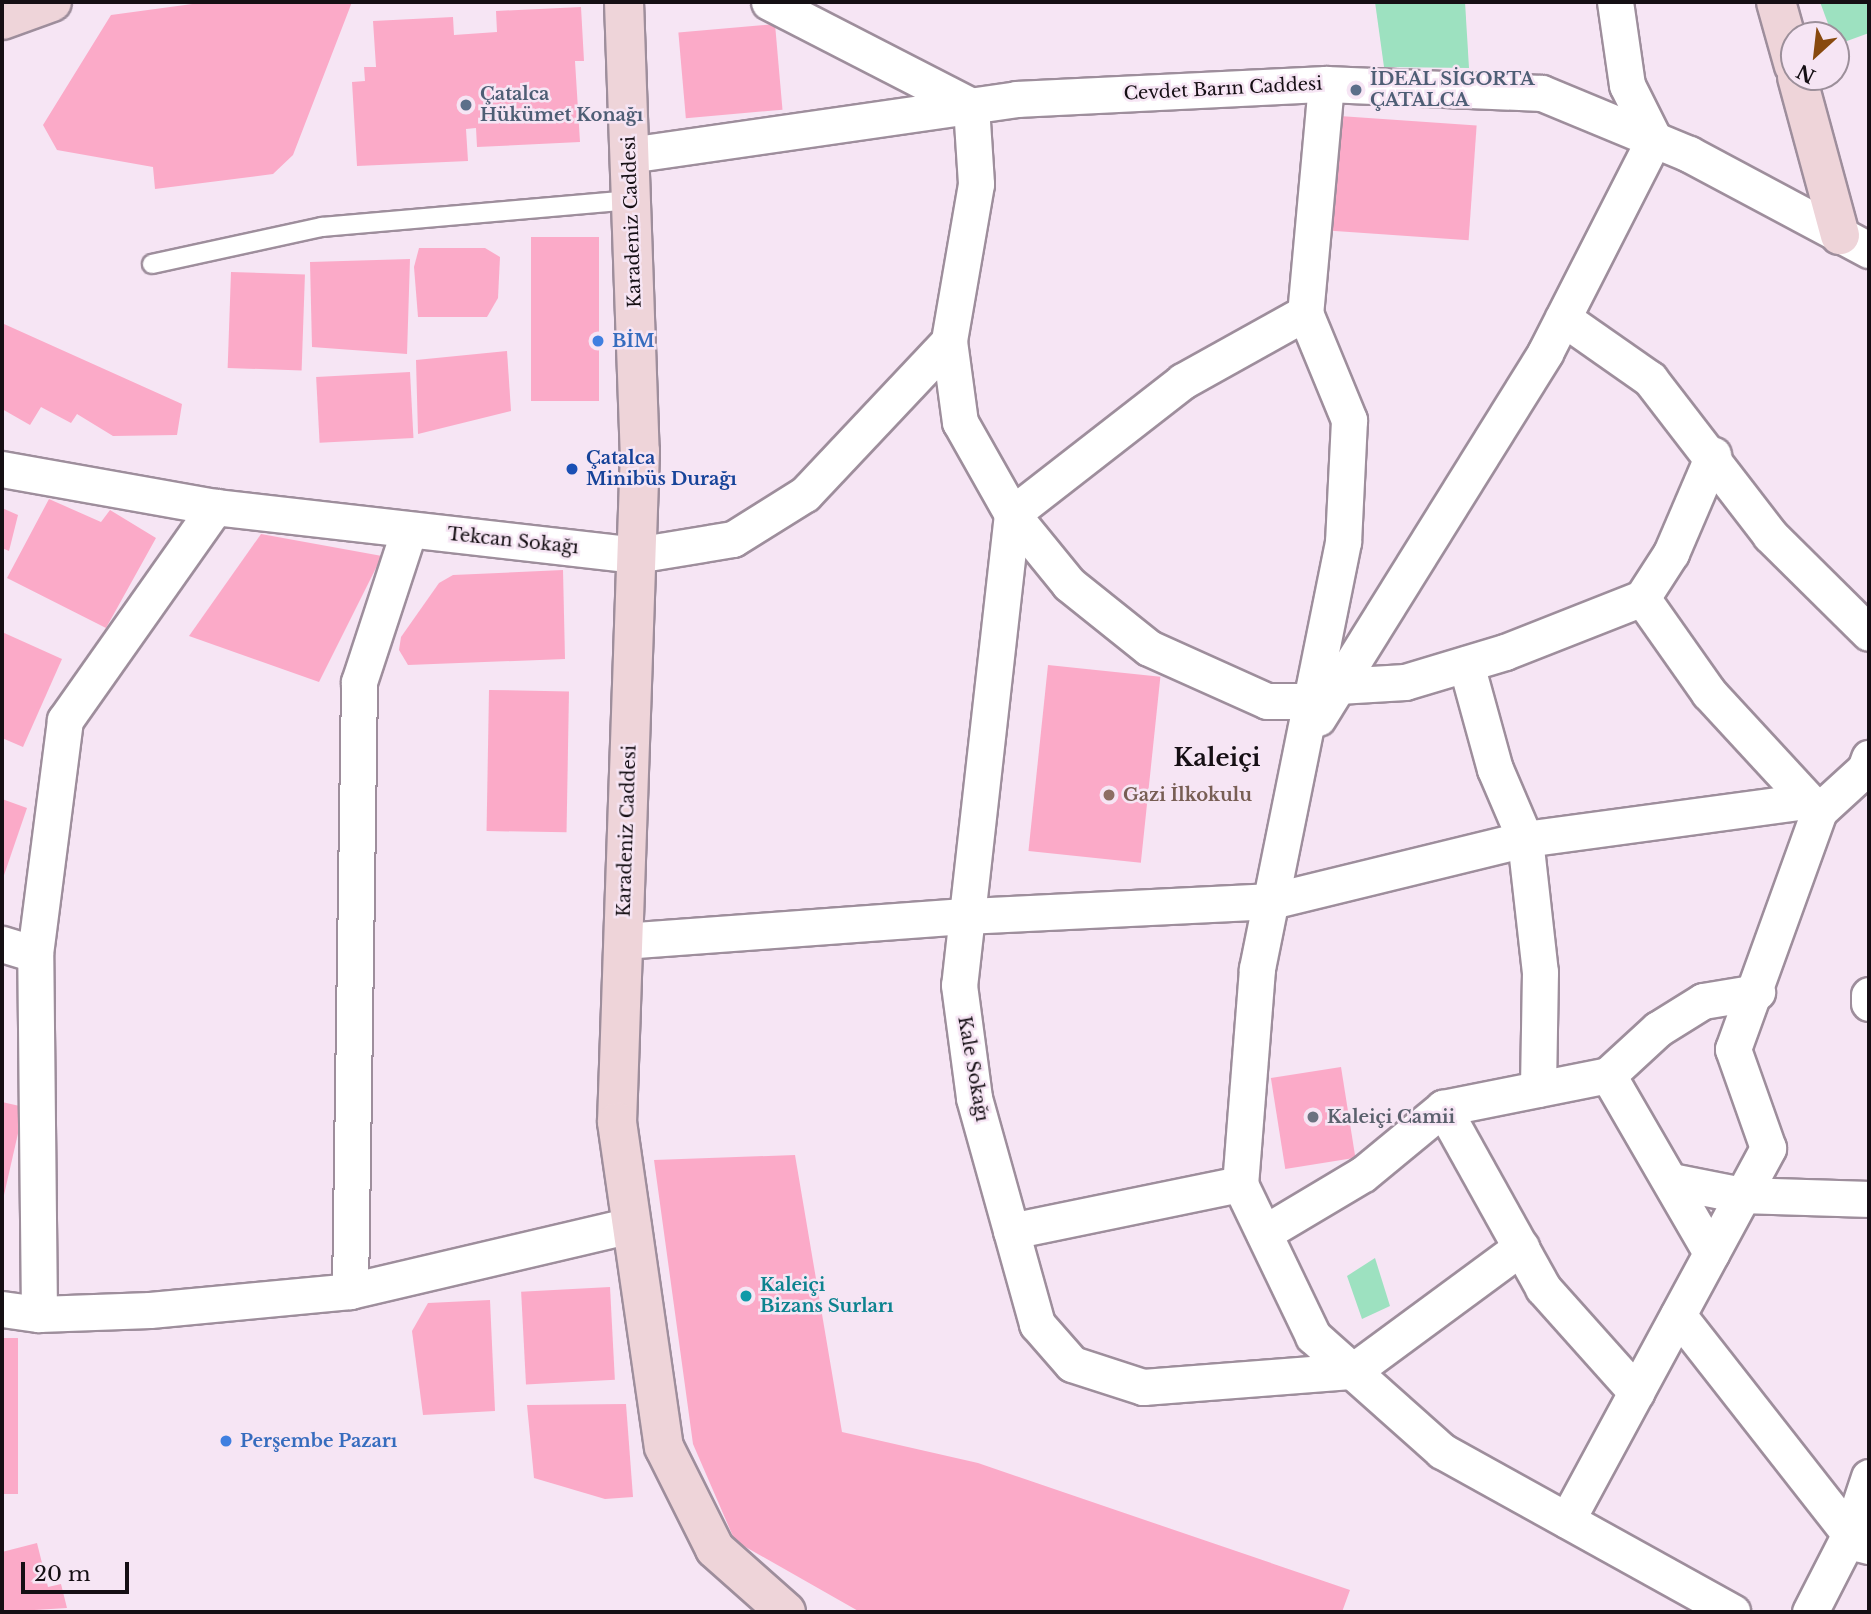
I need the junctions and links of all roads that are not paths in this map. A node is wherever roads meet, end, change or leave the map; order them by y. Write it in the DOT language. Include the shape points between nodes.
graph roads {
  1 [pos="52,2"];
  2 [pos="624,2"];
  3 [pos="769,2"];
  4 [pos="1615,2"];
  5 [pos="1776,2"];
  6 [pos="2,20"];
  7 [pos="1781,21"];
  8 [pos="1326,84"];
  9 [pos="1802,91"];
  10 [pos="971,106"];
  11 [pos="1654,139"];
  12 [pos="629,155"];
  13 [pos="631,200"];
  14 [pos="1855,242"];
  15 [pos="152,264"];
  16 [pos="1305,313"];
  17 [pos="1563,318"];
  18 [pos="949,341"];
  19 [pos="1713,455"];
  20 [pos="2,469"];
  21 [pos="215,508"];
  22 [pos="1012,514"];
  23 [pos="409,530"];
  24 [pos="636,555"];
  25 [pos="1642,598"];
  26 [pos="1869,633"];
  27 [pos="1466,664"];
  28 [pos="1325,694"];
  29 [pos="1868,770"];
  30 [pos="1813,806"];
  31 [pos="1525,839"];
  32 [pos="1271,901"];
  33 [pos="967,916"];
  34 [pos="623,941"];
  35 [pos="2,944"];
  36 [pos="35,954"];
  37 [pos="1757,992"];
  38 [pos="1869,995"];
  39 [pos="1869,1003"];
  40 [pos="1608,1075"];
  41 [pos="1538,1089"];
  42 [pos="1443,1108"];
  43 [pos="1671,1181"];
  44 [pos="1240,1184"];
  45 [pos="1742,1195"];
  46 [pos="1869,1199"];
  47 [pos="632,1226"];
  48 [pos="1011,1231"];
  49 [pos="1264,1233"];
  50 [pos="1521,1247"];
  51 [pos="1711,1253"];
  52 [pos="350,1291"];
  53 [pos="2,1309"];
  54 [pos="39,1314"];
  55 [pos="1678,1315"];
  56 [pos="1353,1371"];
  57 [pos="1636,1392"];
  58 [pos="1869,1478"];
  59 [pos="1567,1521"];
  60 [pos="1859,1540"];
  61 [pos="1804,1609"];
  62 [pos="786,1612"];
  63 [pos="1732,1612"];
  1 -- 6 [label="street"];
  2 -- 12 [label="street, Karadeniz Caddesi"];
  3 -- 10 [label="street"];
  4 -- 11 [label="street" via="1627,85"];
  5 -- 7 [label="street"];
  8 -- 10 [label="street, Cevdet Barın Caddesi"];
  8 -- 11 [label="street, Cevdet Barın Caddesi" via="1542,93"];
  8 -- 16 [label="street"];
  9 -- 14 [label="street"];
  10 -- 12 [label="street, Cevdet Barın Caddesi"];
  10 -- 18 [label="street" via="976,184"];
  11 -- 14 [label="street, Cevdet Barın Caddesi"];
  11 -- 17 [label="street"];
  12 -- 13 [label="street, Karadeniz Caddesi"];
  13 -- 15 [label="lane" via="322,227"];
  13 -- 24 [label="street, Karadeniz Caddesi" via="640,451"];
  16 -- 22 [label="street" via="1183,381"];
  16 -- 28 [label="street" via="1349,420 1343,542"];
  17 -- 19 [label="street" via="1650,379"];
  17 -- 28 [label="street"];
  18 -- 22 [label="street" via="960,422"];
  18 -- 24 [label="street, Tekcan Sokağı" via="805,494 733,539"];
  19 -- 25 [label="street" via="1671,553"];
  19 -- 26 [label="street" via="1770,535"];
  20 -- 21 [label="street, Tekcan Sokağı"];
  21 -- 23 [label="street, Tekcan Sokağı"];
  21 -- 36 [label="street" via="65,720"];
  22 -- 28 [label="street" via="1069,584 1149,648 1266,701"];
  22 -- 33 [label="street, Kale Sokağı"];
  23 -- 24 [label="street, Tekcan Sokağı"];
  23 -- 52 [label="street" via="359,682"];
  24 -- 34 [label="street, Karadeniz Caddesi"];
  25 -- 27 [label="street"];
  25 -- 30 [label="street" via="1709,693"];
  27 -- 28 [label="street" via="1405,682"];
  27 -- 31 [label="street" via="1495,769"];
  28 -- 32 [label="street" via="1307,736"];
  29 -- 30 [label="street"];
  30 -- 31 [label="street"];
  30 -- 37 [label="street"];
  31 -- 32 [label="street"];
  31 -- 41 [label="street" via="1540,972"];
  32 -- 33 [label="street"];
  32 -- 44 [label="street" via="1257,969"];
  33 -- 34 [label="street"];
  33 -- 48 [label="street, Kale Sokağı" via="959,985 974,1098"];
  34 -- 47 [label="street, Karadeniz Caddesi" via="617,1122"];
  35 -- 36 [label="street"];
  36 -- 54 [label="street"];
  37 -- 40 [label="street" via="1703,1001 1658,1029"];
  37 -- 45 [label="street" via="1734,1049 1768,1148"];
  38 -- 39 [label="street"];
  40 -- 41 [label="street"];
  40 -- 43 [label="street"];
  41 -- 42 [label="street"];
  42 -- 49 [label="street" via="1363,1174"];
  42 -- 50 [label="street"];
  43 -- 45 [label="street"];
  43 -- 51 [label="street"];
  44 -- 48 [label="street"];
  44 -- 49 [label="street"];
  45 -- 46 [label="street"];
  45 -- 51 [label="street"];
  47 -- 52 [label="street"];
  47 -- 62 [label="street, Karadeniz Caddesi" via="664,1447 715,1549"];
  48 -- 56 [label="street, Kale Sokağı" via="1037,1324 1072,1364 1143,1387"];
  49 -- 56 [label="street" via="1313,1336"];
  50 -- 56 [label="street"];
  50 -- 57 [label="street" via="1543,1288"];
  51 -- 55 [label="street"];
  52 -- 54 [label="street" via="150,1310"];
  53 -- 54 [label="street"];
  55 -- 57 [label="street"];
  55 -- 60 [label="street"];
  56 -- 59 [label="street" via="1442,1451"];
  57 -- 59 [label="street"];
  58 -- 60 [label="street"];
  59 -- 63 [label="street"];
  60 -- 61 [label="street"];
}
